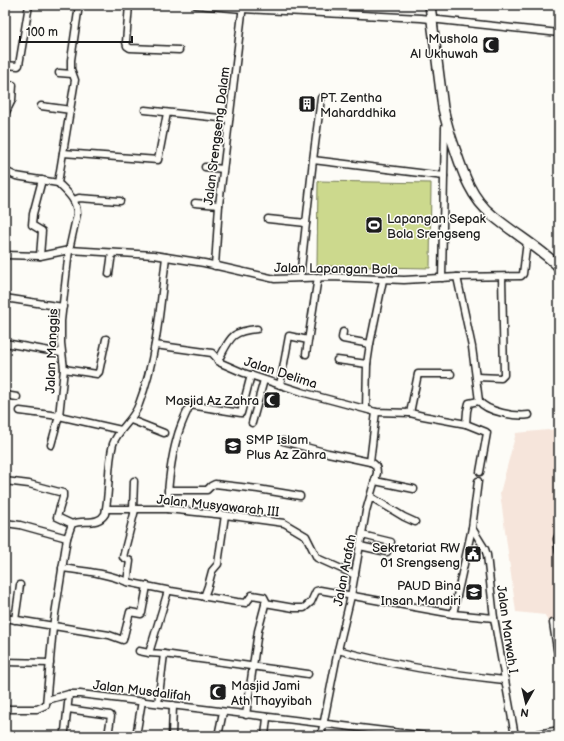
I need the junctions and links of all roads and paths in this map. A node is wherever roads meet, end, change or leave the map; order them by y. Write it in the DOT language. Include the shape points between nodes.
graph roads {
  1 [pos="29,5"];
  2 [pos="79,5"];
  3 [pos="129,5"];
  4 [pos="196,5"];
  5 [pos="430,5"];
  6 [pos="243,7"];
  7 [pos="431,18"];
  8 [pos="559,33"];
  9 [pos="179,50"];
  10 [pos="5,66"];
  11 [pos="60,73"];
  12 [pos="72,74"];
  13 [pos="13,85"];
  14 [pos="321,98"];
  15 [pos="41,106"];
  16 [pos="71,110"];
  17 [pos="145,110"];
  18 [pos="167,113"];
  19 [pos="5,114"];
  20 [pos="229,119"];
  21 [pos="446,121"];
  22 [pos="63,153"];
  23 [pos="312,160"];
  24 [pos="205,167"];
  25 [pos="223,169"];
  26 [pos="5,171"];
  27 [pos="444,176"];
  28 [pos="42,180"];
  29 [pos="58,183"];
  30 [pos="74,200"];
  31 [pos="120,201"];
  32 [pos="195,203"];
  33 [pos="219,205"];
  34 [pos="268,219"];
  35 [pos="306,223"];
  36 [pos="527,241"];
  37 [pos="69,250"];
  38 [pos="112,253"];
  39 [pos="5,255"];
  40 [pos="40,256"];
  41 [pos="166,257"];
  42 [pos="558,264"];
  43 [pos="215,266"];
  44 [pos="109,274"];
  45 [pos="456,277"];
  46 [pos="502,277"];
  47 [pos="300,278"];
  48 [pos="318,278"];
  49 [pos="442,278"];
  50 [pos="383,280"];
  51 [pos="5,298"];
  52 [pos="63,307"];
  53 [pos="257,329"];
  54 [pos="343,332"];
  55 [pos="106,339"];
  56 [pos="308,340"];
  57 [pos="5,343"];
  58 [pos="370,344"];
  59 [pos="155,345"];
  60 [pos="61,353"];
  61 [pos="306,354"];
  62 [pos="337,360"];
  63 [pos="218,361"];
  64 [pos="367,364"];
  65 [pos="64,369"];
  66 [pos="451,374"];
  67 [pos="251,375"];
  68 [pos="477,377"];
  69 [pos="264,380"];
  70 [pos="280,385"];
  71 [pos="5,395"];
  72 [pos="18,397"];
  73 [pos="479,401"];
  74 [pos="366,409"];
  75 [pos="20,411"];
  76 [pos="376,412"];
  77 [pos="407,413"];
  78 [pos="529,415"];
  79 [pos="59,416"];
  80 [pos="131,420"];
  81 [pos="252,423"];
  82 [pos="466,424"];
  83 [pos="121,430"];
  84 [pos="164,433"];
  85 [pos="282,441"];
  86 [pos="51,445"];
  87 [pos="370,462"];
  88 [pos="480,472"];
  89 [pos="5,481"];
  90 [pos="134,481"];
  91 [pos="375,481"];
  92 [pos="478,481"];
  93 [pos="414,489"];
  94 [pos="168,490"];
  95 [pos="300,496"];
  96 [pos="371,497"];
  97 [pos="106,509"];
  98 [pos="167,509"];
  99 [pos="134,510"];
  100 [pos="225,515"];
  101 [pos="415,522"];
  102 [pos="5,523"];
  103 [pos="72,524"];
  104 [pos="472,528"];
  105 [pos="559,534"];
  106 [pos="362,535"];
  107 [pos="67,538"];
  108 [pos="391,542"];
  109 [pos="360,546"];
  110 [pos="387,552"];
  111 [pos="559,552"];
  112 [pos="62,568"];
  113 [pos="355,574"];
  114 [pos="127,582"];
  115 [pos="20,585"];
  116 [pos="147,586"];
  117 [pos="168,590"];
  118 [pos="204,596"];
  119 [pos="351,596"];
  120 [pos="265,601"];
  121 [pos="453,614"];
  122 [pos="5,618"];
  123 [pos="494,618"];
  124 [pos="15,620"];
  125 [pos="553,623"];
  126 [pos="53,626"];
  127 [pos="338,650"];
  128 [pos="139,651"];
  129 [pos="149,653"];
  130 [pos="164,654"];
  131 [pos="5,662"];
  132 [pos="559,662"];
  133 [pos="50,664"];
  134 [pos="252,667"];
  135 [pos="308,674"];
  136 [pos="504,680"];
  137 [pos="69,694"];
  138 [pos="47,700"];
  139 [pos="142,701"];
  140 [pos="158,703"];
  141 [pos="173,705"];
  142 [pos="5,709"];
  143 [pos="68,709"];
  144 [pos="223,712"];
  145 [pos="246,714"];
  146 [pos="267,718"];
  147 [pos="323,723"];
  148 [pos="559,730"];
  149 [pos="65,731"];
  150 [pos="108,736"];
  151 [pos="136,736"];
  152 [pos="172,736"];
  153 [pos="218,736"];
  154 [pos="264,736"];
  155 [pos="322,736"];
  156 [pos="422,736"];
  157 [pos="426,736"];
  158 [pos="516,736"];
  159 [pos="528,736"];
  1 -- 10 [label="street" via="19,65"];
  2 -- 12 [label="street" via="71,60"];
  3 -- 9 [label="street" via="127,46"];
  4 -- 6 [label="street"];
  5 -- 7 [label="main road"];
  6 -- 7 [label="street"];
  6 -- 20 [label="street, Jalan Srengseng Dalam"];
  7 -- 8 [label="street"];
  7 -- 21 [label="main road"];
  11 -- 12 [label="street"];
  12 -- 16 [label="street" via="75,80"];
  13 -- 19 [label="street" via="12,100"];
  14 -- 23 [label="street"];
  15 -- 16 [label="street"];
  16 -- 22 [label="street"];
  17 -- 18 [label="street"];
  18 -- 20 [label="street"];
  18 -- 22 [label="street" via="158,160"];
  20 -- 25 [label="street, Jalan Srengseng Dalam"];
  21 -- 27 [label="street"];
  21 -- 36 [label="main road" via="464,175 473,193 491,215"];
  22 -- 29 [label="street"];
  23 -- 27 [label="street"];
  23 -- 35 [label="street"];
  24 -- 25 [label="street"];
  25 -- 33 [label="street, Jalan Srengseng Dalam"];
  26 -- 28 [label="street" via="16,176"];
  27 -- 49 [label="street"];
  28 -- 29 [label="street"];
  28 -- 40 [label="street" via="32,225 42,231"];
  29 -- 30 [label="street"];
  30 -- 31 [label="street" via="79,198"];
  30 -- 37 [label="street, Jalan Manggis" via="77,214"];
  32 -- 33 [label="street"];
  33 -- 43 [label="street, Jalan Srengseng Dalam"];
  34 -- 35 [label="street"];
  35 -- 47 [label="street"];
  36 -- 42 [label="main road"];
  36 -- 46 [label="street, Jalan Lapangan Bola" via="523,274"];
  37 -- 38 [label="street, Jalan Lapangan Bola"];
  37 -- 40 [label="street, Jalan Lapangan Bola"];
  37 -- 52 [label="street, Jalan Manggis"];
  38 -- 41 [label="street, Jalan Lapangan Bola"];
  38 -- 44 [label="street"];
  39 -- 40 [label="street, Jalan Lapangan Bola"];
  41 -- 43 [label="street, Jalan Lapangan Bola"];
  41 -- 59 [label="street"];
  43 -- 47 [label="street, Jalan Lapangan Bola" via="275,279"];
  45 -- 46 [label="street, Jalan Lapangan Bola"];
  45 -- 49 [label="street, Jalan Lapangan Bola"];
  45 -- 68 [label="street"];
  46 -- 68 [label="street" via="504,375 501,378"];
  47 -- 48 [label="street, Jalan Lapangan Bola"];
  48 -- 50 [label="street, Jalan Lapangan Bola"];
  48 -- 56 [label="street"];
  49 -- 50 [label="street, Jalan Lapangan Bola"];
  50 -- 58 [label="street"];
  51 -- 52 [label="street"];
  52 -- 60 [label="street, Jalan Manggis"];
  53 -- 63 [label="street" via="244,330 230,338"];
  54 -- 58 [label="street" via="343,339"];
  55 -- 65 [label="street" via="97,374"];
  56 -- 61 [label="street"];
  56 -- 70 [label="street" via="289,336"];
  57 -- 60 [label="street"];
  58 -- 64 [label="street"];
  59 -- 63 [label="street, Jalan Delima" via="212,353"];
  59 -- 80 [label="street" via="144,390"];
  60 -- 65 [label="street, Jalan Manggis"];
  62 -- 64 [label="street"];
  63 -- 67 [label="street, Jalan Delima"];
  64 -- 74 [label="street"];
  65 -- 79 [label="street, Jalan Manggis"];
  66 -- 77 [label="street" via="418,374"];
  67 -- 69 [label="street, Jalan Delima"];
  67 -- 94 [label="street" via="241,413 190,406 177,437"];
  68 -- 73 [label="street"];
  69 -- 70 [label="street, Jalan Delima"];
  69 -- 81 [label="street"];
  70 -- 74 [label="street, Jalan Delima"];
  71 -- 72 [label="street"];
  73 -- 78 [label="street" via="505,414 520,417"];
  73 -- 82 [label="street" via="469,403"];
  74 -- 76 [label="street, Jalan Delima"];
  75 -- 79 [label="street"];
  76 -- 77 [label="street, Jalan Delima"];
  76 -- 87 [label="street, Jalan Arafah"];
  77 -- 82 [label="street, Jalan Delima"];
  79 -- 83 [label="street"];
  79 -- 86 [label="street, Jalan Manggis"];
  80 -- 83 [label="street"];
  80 -- 84 [label="street"];
  82 -- 88 [label="street, Jalan Delima" via="487,433"];
  83 -- 97 [label="street" via="112,447"];
  85 -- 87 [label="street"];
  87 -- 91 [label="street, Jalan Arafah" via="376,466"];
  89 -- 103 [label="street" via="63,493 57,517"];
  90 -- 99 [label="street"];
  91 -- 93 [label="street"];
  91 -- 96 [label="street, Jalan Arafah"];
  92 -- 104 [label="street"];
  94 -- 95 [label="street" via="207,490 216,484"];
  94 -- 98 [label="street"];
  96 -- 101 [label="street"];
  96 -- 106 [label="street, Jalan Arafah"];
  97 -- 99 [label="street, Jalan Musyawarah III"];
  97 -- 103 [label="street" via="104,517 97,521"];
  98 -- 99 [label="street, Jalan Musyawarah III"];
  98 -- 100 [label="street, Jalan Musyawarah III"];
  99 -- 114 [label="street" via="123,557 130,561"];
  100 -- 113 [label="street, Jalan Musyawarah III" via="290,525 306,536 317,558"];
  100 -- 118 [label="street" via="218,564 212,571"];
  102 -- 107 [label="street"];
  103 -- 107 [label="street"];
  104 -- 121 [label="street"];
  104 -- 123 [label="street, Jalan Marwah I" via="487,556"];
  105 -- 111 [label="street"];
  106 -- 108 [label="street"];
  106 -- 109 [label="street, Jalan Arafah"];
  107 -- 112 [label="street"];
  109 -- 110 [label="street"];
  109 -- 113 [label="street, Jalan Arafah"];
  112 -- 114 [label="street" via="101,574"];
  112 -- 126 [label="street"];
  113 -- 119 [label="street, Jalan Arafah"];
  114 -- 116 [label="street"];
  115 -- 124 [label="street"];
  116 -- 117 [label="street"];
  116 -- 126 [label="street" via="142,613 130,612 123,640 109,635"];
  117 -- 118 [label="street"];
  117 -- 129 [label="street"];
  118 -- 120 [label="street" via="246,603 252,595 262,596"];
  119 -- 120 [label="street" via="318,590 304,608"];
  119 -- 121 [label="street"];
  119 -- 127 [label="street, Jalan Arafah"];
  120 -- 134 [label="street"];
  121 -- 123 [label="street"];
  122 -- 124 [label="street"];
  123 -- 136 [label="street, Jalan Marwah I"];
  124 -- 126 [label="street"];
  125 -- 132 [label="street"];
  126 -- 133 [label="street"];
  127 -- 136 [label="street" via="411,668"];
  127 -- 147 [label="street, Jalan Arafah"];
  128 -- 129 [label="street"];
  129 -- 130 [label="street"];
  130 -- 134 [label="street"];
  130 -- 140 [label="street"];
  131 -- 133 [label="street"];
  133 -- 138 [label="street"];
  134 -- 135 [label="street"];
  134 -- 145 [label="street"];
  136 -- 158 [label="street, Jalan Marwah I"];
  137 -- 138 [label="street, Jalan Musdalifah"];
  137 -- 139 [label="street, Jalan Musdalifah"];
  137 -- 143 [label="street"];
  138 -- 142 [label="street, Jalan Musdalifah" via="43,707 37,709"];
  139 -- 140 [label="street, Jalan Musdalifah"];
  139 -- 151 [label="street"];
  140 -- 141 [label="street, Jalan Musdalifah"];
  141 -- 144 [label="street, Jalan Musdalifah"];
  141 -- 152 [label="street"];
  143 -- 149 [label="street"];
  143 -- 150 [label="street" via="110,715 112,718"];
  144 -- 145 [label="street, Jalan Musdalifah"];
  144 -- 153 [label="street"];
  145 -- 146 [label="street, Jalan Musdalifah"];
  146 -- 147 [label="street, Jalan Musdalifah"];
  146 -- 154 [label="street"];
  147 -- 155 [label="street, Jalan Arafah"];
  147 -- 156 [label="street, Jalan Musdalifah"];
  148 -- 159 [label="street"];
  156 -- 157 [label="street, Jalan Musdalifah"];
}
